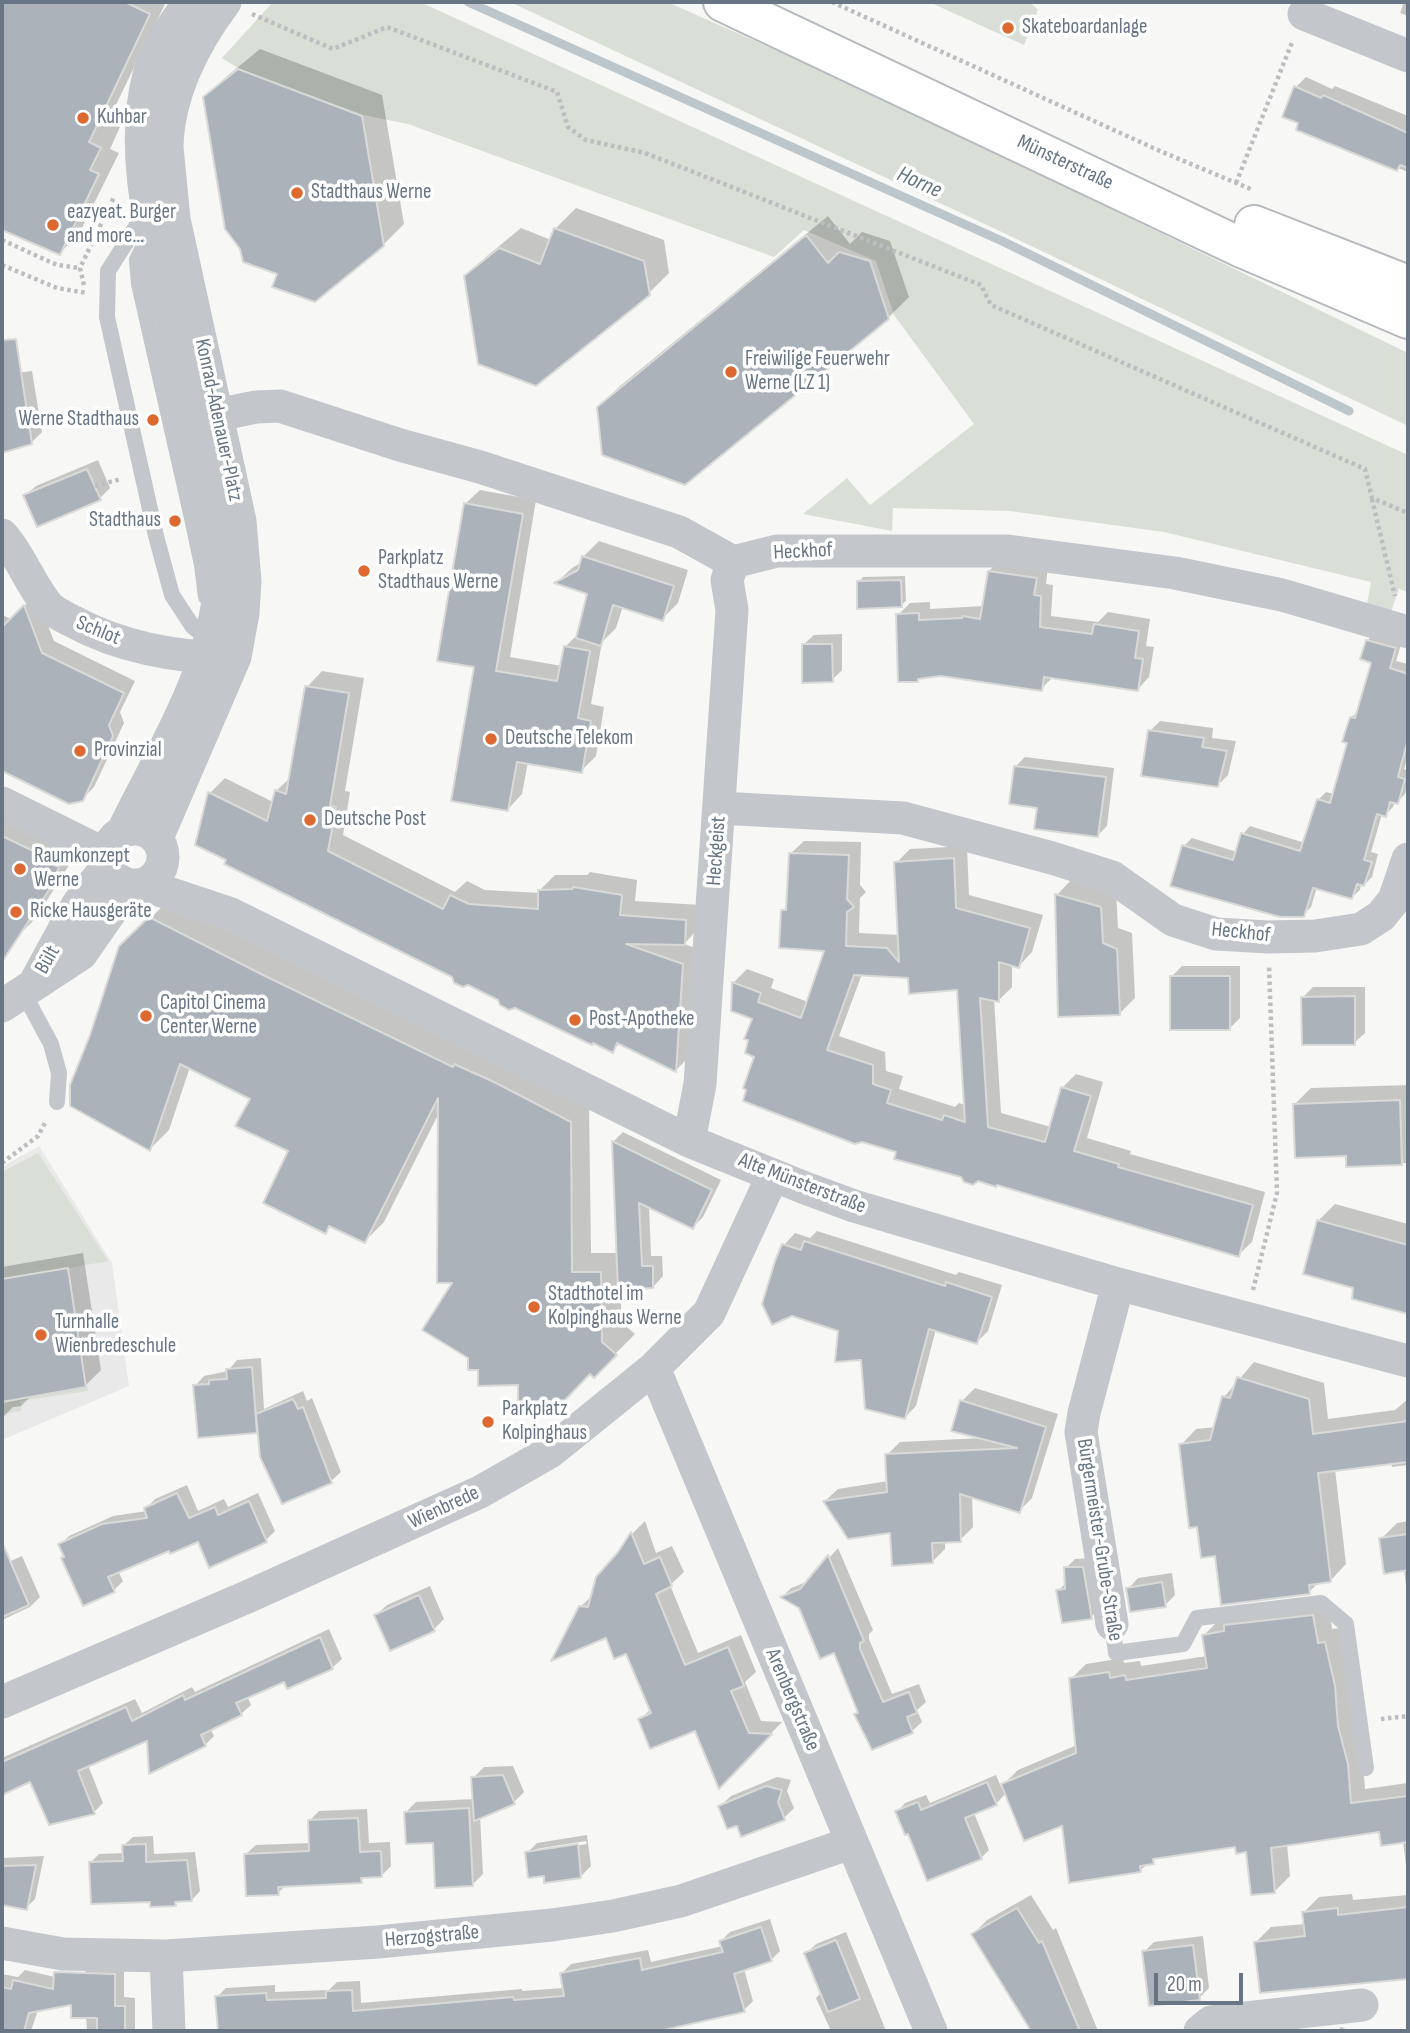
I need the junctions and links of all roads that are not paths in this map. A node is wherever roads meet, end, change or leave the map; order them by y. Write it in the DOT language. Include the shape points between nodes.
graph roads {
  1 [pos="189,2"];
  2 [pos="723,2"];
  3 [pos="775,2"];
  4 [pos="236,7"];
  5 [pos="1304,14"];
  6 [pos="1408,56"];
  7 [pos="167,147"];
  8 [pos="149,221"];
  9 [pos="1408,285"];
  10 [pos="1408,319"];
  11 [pos="217,415"];
  12 [pos="2,535"];
  13 [pos="733,562"];
  14 [pos="1406,631"];
  15 [pos="217,653"];
  16 [pos="2,803"];
  17 [pos="720,808"];
  18 [pos="1408,859"];
  19 [pos="133,861"];
  20 [pos="19,995"];
  21 [pos="57,1102"];
  22 [pos="690,1141"];
  23 [pos="773,1175"];
  24 [pos="1118,1284"];
  25 [pos="1408,1360"];
  26 [pos="654,1368"];
  27 [pos="1112,1624"];
  28 [pos="2,1702"];
  29 [pos="1366,1768"];
  30 [pos="851,1843"];
  31 [pos="2,1942"];
  32 [pos="166,1956"];
  33 [pos="1362,2006"];
  34 [pos="169,2031"];
  35 [pos="931,2031"];
  36 [pos="1200,2031"];
  1 -- 8 [label="street, Konrad-Adenauer-Platz" via="150,69 142,134"];
  2 -- 10 [label="main road, Münsterstraße" via="1242,247"];
  3 -- 9 [label="main road, Münsterstraße" via="1265,230"];
  4 -- 7 [label="street, Konrad-Adenauer-Platz" via="211,21 180,82"];
  5 -- 6 [label="street"];
  7 -- 8 [label="lane"];
  7 -- 11 [label="street, Konrad-Adenauer-Platz" via="174,219"];
  8 -- 15 [label="street, Konrad-Adenauer-Platz" via="215,526 220,579"];
  8 -- 15 [label="lane" via="108,271 107,317 172,595"];
  11 -- 13 [label="street" via="280,406 679,532"];
  11 -- 15 [label="street, Konrad-Adenauer-Platz" via="240,521 244,569 243,613"];
  12 -- 15 [label="street, Schlot" via="51,609 113,639 164,652"];
  13 -- 14 [label="street, Heckhof" via="777,551 1008,551 1175,573 1282,595"];
  13 -- 17 [label="street, Heckgeist" via="727,580 732,610"];
  15 -- 19 [label="street, Konrad-Adenauer-Platz" via="174,729"];
  15 -- 19 [label="street, Konrad-Adenauer-Platz" via="215,703"];
  16 -- 19 [label="street, Alte Münsterstraße"];
  17 -- 18 [label="street, Heckhof" via="903,818 1112,877 1173,920 1216,933 1268,937 1361,929 1394,900"];
  17 -- 22 [label="street, Heckgeist" via="700,1084"];
  19 -- 20 [label="street, Bült" via="81,954"];
  19 -- 22 [label="street, Alte Münsterstraße" via="231,915"];
  20 -- 21 [label="lane" via="51,1044 59,1073"];
  22 -- 23 [label="street, Alte Münsterstraße"];
  23 -- 24 [label="street, Alte Münsterstraße" via="854,1206"];
  23 -- 26 [label="street, Wienbrede" via="709,1313"];
  24 -- 25 [label="street, Alte Münsterstraße"];
  24 -- 27 [label="street, Bürgermeister-Grube-Straße" via="1081,1432"];
  26 -- 28 [label="street, Wienbrede" via="550,1451 480,1492"];
  26 -- 30 [label="street, Arenbergstraße"];
  27 -- 29 [label="lane, Bürgermeister-Grube-Straße" via="1116,1653 1183,1644 1197,1618 1321,1603 1346,1624"];
  30 -- 32 [label="street, Herzogstraße" via="681,1901 613,1916 378,1942"];
  30 -- 35 [label="street, Arenbergstraße"];
  31 -- 32 [label="street, Herzogstraße" via="63,1954"];
  32 -- 34 [label="street"];
  33 -- 36 [label="street" via="1212,2022"];
}
